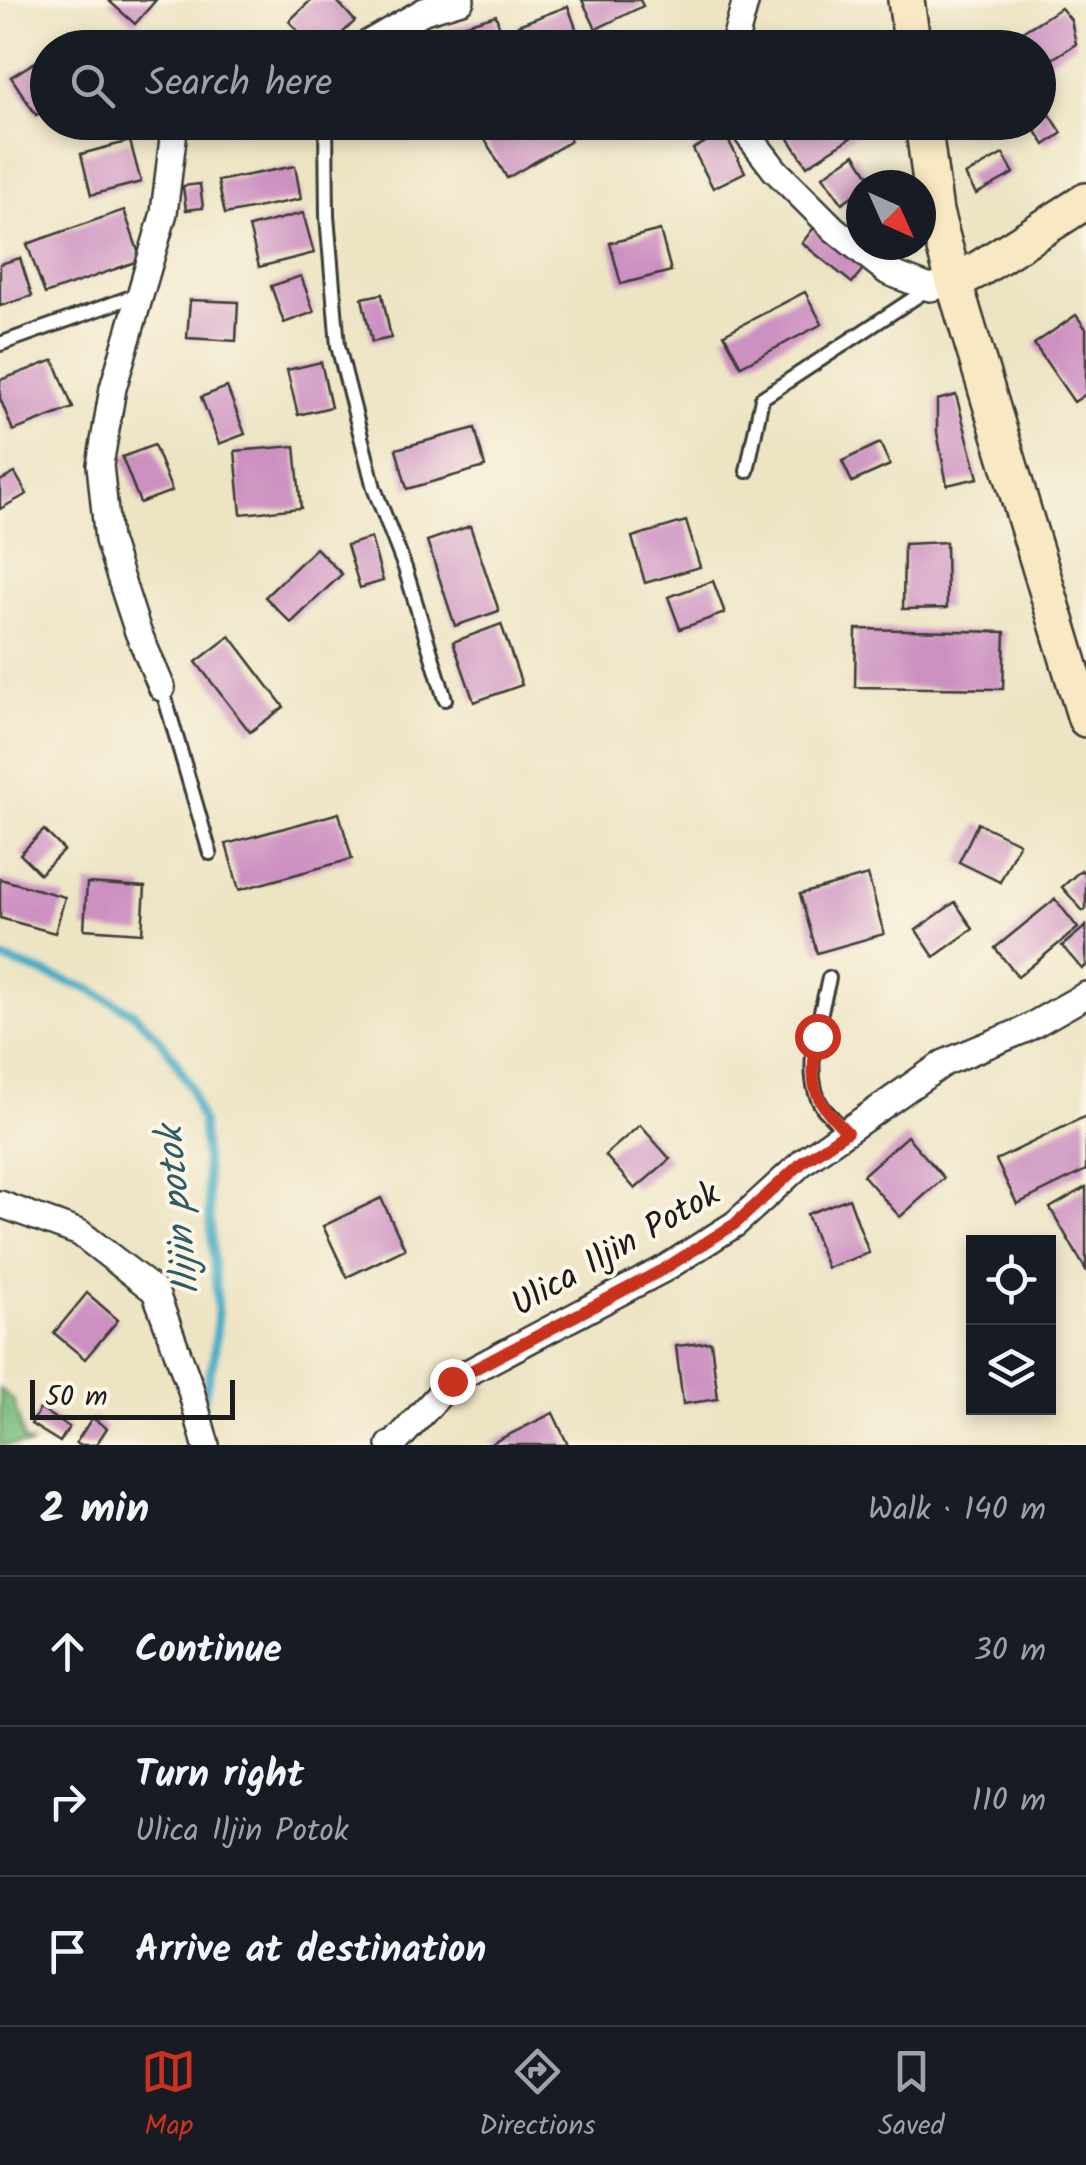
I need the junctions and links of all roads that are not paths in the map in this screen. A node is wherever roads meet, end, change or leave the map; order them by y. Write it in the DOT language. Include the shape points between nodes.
graph roads {
  1 [pos="461,0"];
  2 [pos="746,0"];
  3 [pos="906,0"];
  4 [pos="391,30"];
  5 [pos="738,30"];
  6 [pos="910,30"];
  7 [pos="173,140"];
  8 [pos="326,140"];
  9 [pos="752,140"];
  10 [pos="925,140"];
  11 [pos="1086,201"];
  12 [pos="942,285"];
  13 [pos="140,294"];
  14 [pos="0,344"];
  15 [pos="747,471"];
  16 [pos="162,688"];
  17 [pos="445,699"];
  18 [pos="1086,720"];
  19 [pos="210,853"];
  20 [pos="829,978"];
  21 [pos="1086,995"];
  22 [pos="847,1132"];
  23 [pos="0,1204"];
  24 [pos="206,1441"];
  25 [pos="390,1445"];
  1 -- 4 [label="street"];
  2 -- 5 [label="street"];
  3 -- 6 [label="main road"];
  7 -- 13 [label="street" via="164,213"];
  8 -- 17 [label="lane" via="338,346 374,488"];
  9 -- 12 [label="street" via="834,229 888,272"];
  10 -- 12 [label="main road"];
  11 -- 12 [label="main road" via="980,269"];
  12 -- 15 [label="lane" via="762,398"];
  12 -- 18 [label="main road" via="1001,432"];
  13 -- 14 [label="lane"];
  13 -- 16 [label="street" via="112,388 100,465 108,540"];
  16 -- 19 [label="lane"];
  20 -- 22 [label="lane" via="811,1075 822,1107"];
  21 -- 22 [label="street, Ulica Iljin Potok" via="1024,1030 944,1062"];
  22 -- 25 [label="street, Ulica Iljin Potok" via="735,1224 678,1260 452,1381"];
  23 -- 24 [label="street" via="80,1233 155,1291"];
}
